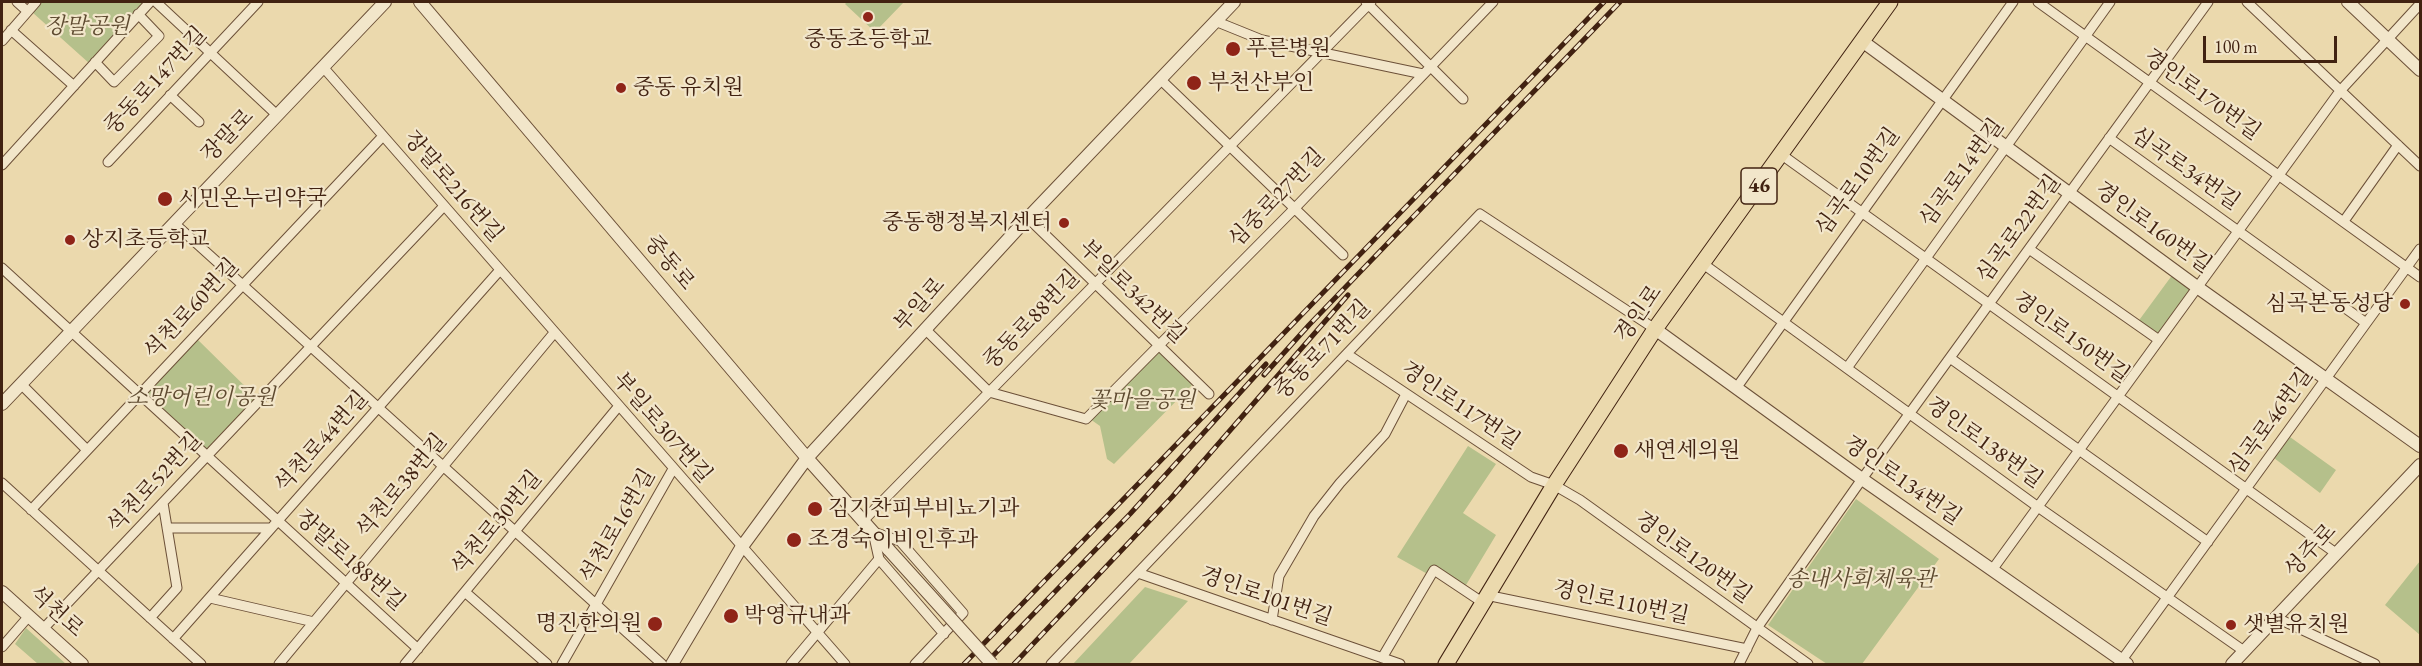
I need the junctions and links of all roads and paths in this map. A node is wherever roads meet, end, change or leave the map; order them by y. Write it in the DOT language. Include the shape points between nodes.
graph roads {
  1 [pos="17,2"];
  2 [pos="36,2"];
  3 [pos="150,2"];
  4 [pos="156,2"];
  5 [pos="258,2"];
  6 [pos="385,2"];
  7 [pos="420,2"];
  8 [pos="1234,2"];
  9 [pos="1368,2"];
  10 [pos="1493,2"];
  11 [pos="1890,2"];
  12 [pos="2013,2"];
  13 [pos="2038,2"];
  14 [pos="2110,2"];
  15 [pos="2208,2"];
  16 [pos="2247,2"];
  17 [pos="2348,2"];
  18 [pos="2421,4"];
  19 [pos="27,11"];
  20 [pos="138,15"];
  21 [pos="1215,21"];
  22 [pos="11,30"];
  23 [pos="2085,35"];
  24 [pos="2387,39"];
  25 [pos="2,41"];
  26 [pos="1862,41"];
  27 [pos="211,52"];
  28 [pos="1322,52"];
  29 [pos="95,62"];
  30 [pos="322,67"];
  31 [pos="2421,70"];
  32 [pos="1427,71"];
  33 [pos="1160,79"];
  34 [pos="2149,82"];
  35 [pos="74,86"];
  36 [pos="2340,91"];
  37 [pos="170,95"];
  38 [pos="1463,99"];
  39 [pos="1942,99"];
  40 [pos="277,115"];
  41 [pos="199,122"];
  42 [pos="383,136"];
  43 [pos="2109,138"];
  44 [pos="2398,145"];
  45 [pos="2006,146"];
  46 [pos="1229,147"];
  47 [pos="1782,155"];
  48 [pos="108,162"];
  49 [pos="2,165"];
  50 [pos="2421,166"];
  51 [pos="2279,175"];
  52 [pos="2069,193"];
  53 [pos="444,206"];
  54 [pos="1294,209"];
  55 [pos="1861,212"];
  56 [pos="1028,218"];
  57 [pos="2344,221"];
  58 [pos="174,223"];
  59 [pos="2238,231"];
  60 [pos="2029,249"];
  61 [pos="2421,249"];
  62 [pos="1342,255"];
  63 [pos="1926,258"];
  64 [pos="1702,263"];
  65 [pos="2407,267"];
  66 [pos="2,270"];
  67 [pos="500,270"];
  68 [pos="2421,276"];
  69 [pos="1095,284"];
  70 [pos="242,285"];
  71 [pos="2197,287"];
  72 [pos="1989,304"];
  73 [pos="1783,322"];
  74 [pos="2366,323"];
  75 [pos="1655,329"];
  76 [pos="926,330"];
  77 [pos="70,332"];
  78 [pos="554,333"];
  79 [pos="2158,340"];
  80 [pos="1159,346"];
  81 [pos="311,347"];
  82 [pos="1347,354"];
  83 [pos="1950,358"];
  84 [pos="1847,368"];
  85 [pos="2326,379"];
  86 [pos="21,384"];
  87 [pos="1737,387"];
  88 [pos="989,392"];
  89 [pos="1209,394"];
  90 [pos="1406,394"];
  91 [pos="138,395"];
  92 [pos="2118,396"];
  93 [pos="2,404"];
  94 [pos="618,407"];
  95 [pos="378,408"];
  96 [pos="1910,413"];
  97 [pos="2421,446"];
  98 [pos="87,450"];
  99 [pos="2078,451"];
  100 [pos="208,456"];
  101 [pos="807,458"];
  102 [pos="2421,465"];
  103 [pos="443,467"];
  104 [pos="673,469"];
  105 [pos="1862,479"];
  106 [pos="2,483"];
  107 [pos="1554,484"];
  108 [pos="2247,489"];
  109 [pos="163,503"];
  110 [pos="2038,507"];
  111 [pos="31,510"];
  112 [pos="863,521"];
  113 [pos="274,525"];
  114 [pos="167,528"];
  115 [pos="515,532"];
  116 [pos="873,532"];
  117 [pos="2208,543"];
  118 [pos="741,548"];
  119 [pos="2337,554"];
  120 [pos="879,559"];
  121 [pos="1992,570"];
  122 [pos="99,571"];
  123 [pos="1138,573"];
  124 [pos="346,584"];
  125 [pos="2,591"];
  126 [pos="465,592"];
  127 [pos="210,598"];
  128 [pos="1484,598"];
  129 [pos="2167,598"];
  130 [pos="596,605"];
  131 [pos="29,616"];
  132 [pos="150,618"];
  133 [pos="2277,618"];
  134 [pos="1272,620"];
  135 [pos="314,622"];
  136 [pos="1757,628"];
  137 [pos="43,629"];
  138 [pos="817,633"];
  139 [pos="944,634"];
  140 [pos="173,639"];
  141 [pos="2,647"];
  142 [pos="418,649"];
  143 [pos="1747,649"];
  144 [pos="2244,651"];
  145 [pos="1382,658"];
  146 [pos="2122,663"];
  147 [pos="82,664"];
  148 [pos="201,664"];
  149 [pos="279,664"];
  150 [pos="405,664"];
  151 [pos="547,664"];
  152 [pos="562,664"];
  153 [pos="662,664"];
  154 [pos="672,664"];
  155 [pos="791,664"];
  156 [pos="845,664"];
  157 [pos="915,664"];
  158 [pos="992,664"];
  159 [pos="1051,664"];
  160 [pos="1400,664"];
  161 [pos="1446,664"];
  162 [pos="1739,664"];
  163 [pos="1808,664"];
  164 [pos="2232,664"];
  165 [pos="2374,664"];
  1 -- 19 [label="street"];
  2 -- 19 [label="street"];
  3 -- 20 [label="street"];
  4 -- 27 [label="street"];
  5 -- 27 [label="street, 중동로147번길"];
  6 -- 30 [label="street, 장말로"];
  7 -- 101 [label="street, 중동로"];
  8 -- 21 [label="street, 부일로"];
  9 -- 28 [label="street, 중동로88번길"];
  9 -- 32 [label="street"];
  10 -- 32 [label="street, 심중로27번길"];
  11 -- 26 [label="main road, 경인로 / 46"];
  12 -- 39 [label="street, 심곡로10번길"];
  13 -- 23 [label="street, 경인로170번길"];
  14 -- 23 [label="street, 심곡로14번길"];
  15 -- 34 [label="street, 심곡로22번길"];
  16 -- 36 [label="street"];
  17 -- 24 [label="street"];
  18 -- 24 [label="street, 심곡로34번길"];
  19 -- 22 [label="street"];
  20 -- 29 [label="street" via="119,42"];
  20 -- 29 [label="street" via="159,36 114,81"];
  21 -- 28 [label="street" via="1262,40"];
  21 -- 33 [label="street, 부일로"];
  22 -- 25 [label="street"];
  22 -- 35 [label="street"];
  23 -- 34 [label="street, 경인로170번길"];
  23 -- 45 [label="street, 심곡로14번길"];
  24 -- 31 [label="street"];
  24 -- 36 [label="street, 심곡로34번길"];
  26 -- 39 [label="street, 경인로160번길"];
  26 -- 47 [label="main road, 경인로 / 46"];
  27 -- 37 [label="street, 중동로147번길"];
  27 -- 40 [label="street"];
  28 -- 32 [label="street"];
  28 -- 46 [label="street, 중동로88번길"];
  29 -- 35 [label="street"];
  30 -- 40 [label="street, 장말로"];
  30 -- 42 [label="street, 장말로216번길"];
  32 -- 38 [label="street"];
  32 -- 54 [label="street, 심중로27번길"];
  33 -- 46 [label="street"];
  33 -- 56 [label="street, 부일로"];
  34 -- 43 [label="street, 심곡로22번길"];
  34 -- 51 [label="street, 경인로170번길"];
  35 -- 49 [label="street"];
  36 -- 44 [label="street"];
  36 -- 51 [label="street, 심곡로34번길"];
  37 -- 41 [label="street"];
  37 -- 48 [label="street, 중동로147번길"];
  39 -- 45 [label="street, 경인로160번길"];
  39 -- 55 [label="street, 심곡로10번길"];
  40 -- 58 [label="street, 장말로"];
  42 -- 53 [label="street, 장말로216번길"];
  42 -- 70 [label="street, 석천로60번길"];
  43 -- 52 [label="street, 심곡로22번길"];
  43 -- 59 [label="street, 심곡로34번길"];
  44 -- 50 [label="street"];
  44 -- 57 [label="street"];
  45 -- 52 [label="street, 경인로160번길"];
  45 -- 63 [label="street, 심곡로14번길"];
  46 -- 54 [label="street"];
  46 -- 69 [label="street, 중동로88번길"];
  47 -- 55 [label="street, 경인로150번길"];
  47 -- 64 [label="main road, 경인로 / 46"];
  51 -- 57 [label="street, 경인로170번길"];
  51 -- 59 [label="street, 심곡로34번길"];
  52 -- 60 [label="street, 심곡로22번길"];
  52 -- 71 [label="street, 경인로160번길"];
  53 -- 67 [label="street, 장말로216번길"];
  53 -- 81 [label="street, 석천로52번길"];
  54 -- 62 [label="street"];
  54 -- 80 [label="street, 심중로27번길"];
  55 -- 63 [label="street, 경인로150번길"];
  55 -- 73 [label="street, 심곡로10번길"];
  56 -- 69 [label="street, 부일로342번길"];
  56 -- 76 [label="street, 부일로"];
  57 -- 65 [label="street, 경인로170번길"];
  58 -- 70 [label="street"];
  58 -- 77 [label="street, 장말로"];
  59 -- 71 [label="street, 심곡로34번길"];
  59 -- 74 [label="street"];
  60 -- 72 [label="street, 심곡로22번길"];
  60 -- 79 [label="street"];
  61 -- 65 [label="street, 심곡로46번길"];
  63 -- 72 [label="street, 경인로150번길"];
  63 -- 84 [label="street, 심곡로14번길"];
  64 -- 73 [label="street, 경인로138번길"];
  64 -- 75 [label="main road, 경인로 / 46"];
  65 -- 68 [label="street, 경인로170번길"];
  65 -- 74 [label="street, 심곡로46번길"];
  66 -- 77 [label="street, 장말로188번길"];
  67 -- 78 [label="street, 장말로216번길"];
  67 -- 95 [label="street, 석천로44번길"];
  69 -- 80 [label="street, 부일로342번길"];
  69 -- 88 [label="street, 중동로88번길"];
  70 -- 81 [label="street"];
  70 -- 91 [label="street, 석천로60번길"];
  71 -- 79 [label="street, 심곡로34번길"];
  71 -- 85 [label="street, 경인로160번길"];
  72 -- 83 [label="street, 심곡로22번길"];
  72 -- 92 [label="street, 경인로150번길"];
  73 -- 84 [label="street, 경인로138번길"];
  73 -- 87 [label="street, 심곡로10번길"];
  74 -- 85 [label="street, 심곡로46번길"];
  75 -- 82 [label="street, 중동로71번길" via="1480,214"];
  75 -- 87 [label="street, 경인로134번길"];
  75 -- 107 [label="main road, 경인로 / 46"];
  76 -- 88 [label="street"];
  76 -- 101 [label="street, 부일로"];
  77 -- 86 [label="street, 장말로"];
  77 -- 91 [label="street, 장말로188번길"];
  78 -- 94 [label="street, 부일로307번길"];
  78 -- 103 [label="street, 석천로38번길"];
  79 -- 92 [label="street, 심곡로34번길"];
  80 -- 88 [label="street, 심중로27번길" via="1087,418"];
  80 -- 89 [label="street, 부일로342번길"];
  81 -- 95 [label="street"];
  81 -- 100 [label="street, 석천로52번길"];
  82 -- 90 [label="street, 경인로117번길"];
  82 -- 123 [label="street, 중동로71번길"];
  83 -- 96 [label="street, 심곡로22번길"];
  83 -- 99 [label="street"];
  84 -- 96 [label="street, 경인로138번길"];
  85 -- 97 [label="street, 경인로160번길"];
  85 -- 108 [label="street, 심곡로46번길"];
  86 -- 93 [label="street, 장말로"];
  86 -- 98 [label="street"];
  87 -- 105 [label="street, 경인로134번길"];
  88 -- 112 [label="street, 중동로88번길"];
  90 -- 107 [label="street, 경인로117번길" via="1531,477"];
  90 -- 134 [label="street" via="1385,434 1340,483 1308,526 1279,576"];
  91 -- 98 [label="street, 석천로60번길"];
  91 -- 100 [label="street, 장말로188번길"];
  92 -- 99 [label="street, 심곡로34번길"];
  92 -- 108 [label="street, 경인로150번길"];
  94 -- 104 [label="street, 부일로307번길"];
  94 -- 115 [label="street, 석천로30번길"];
  95 -- 103 [label="street"];
  95 -- 113 [label="street, 석천로44번길"];
  96 -- 105 [label="street, 심곡로22번길"];
  96 -- 110 [label="street, 경인로138번길"];
  98 -- 111 [label="street, 석천로60번길"];
  99 -- 110 [label="street, 심곡로34번길"];
  99 -- 117 [label="street"];
  100 -- 109 [label="street, 석천로52번길"];
  100 -- 113 [label="street, 장말로188번길"];
  101 -- 112 [label="street, 중동로"];
  101 -- 118 [label="street, 부일로"];
  102 -- 119 [label="street, 성주로"];
  103 -- 115 [label="street"];
  103 -- 124 [label="street, 석천로38번길"];
  104 -- 118 [label="street, 부일로307번길"];
  104 -- 130 [label="street, 석천로16번길"];
  105 -- 121 [label="street, 경인로134번길"];
  105 -- 136 [label="street, 심곡로22번길"];
  106 -- 111 [label="street"];
  107 -- 128 [label="main road, 경인로 / 46"];
  107 -- 136 [label="street, 경인로120번길"];
  108 -- 117 [label="street, 심곡로46번길"];
  108 -- 119 [label="street, 경인로150번길"];
  109 -- 114 [label="street"];
  109 -- 122 [label="street, 석천로52번길"];
  110 -- 121 [label="street, 심곡로34번길"];
  110 -- 129 [label="street, 경인로138번길"];
  111 -- 122 [label="street"];
  112 -- 116 [label="street, 중동로"];
  113 -- 114 [label="street"];
  113 -- 124 [label="street, 장말로188번길"];
  113 -- 127 [label="street, 석천로44번길"];
  114 -- 132 [label="street" via="177,588"];
  115 -- 126 [label="street, 석천로30번길"];
  115 -- 130 [label="street"];
  116 -- 120 [label="street"];
  116 -- 139 [label="street" via="900,541 963,614"];
  116 -- 158 [label="street, 중동로, bridge"];
  117 -- 129 [label="street, 심곡로46번길"];
  118 -- 138 [label="street, 부일로307번길"];
  118 -- 154 [label="street, 부일로"];
  119 -- 133 [label="street, 성주로"];
  120 -- 138 [label="street"];
  120 -- 139 [label="street"];
  121 -- 146 [label="street, 경인로134번길"];
  122 -- 132 [label="street"];
  122 -- 137 [label="street, 석천로52번길"];
  123 -- 134 [label="street, 경인로101번길"];
  123 -- 159 [label="street, 중동로71번길"];
  124 -- 135 [label="street, 석천로38번길"];
  124 -- 142 [label="street, 장말로188번길"];
  125 -- 131 [label="street, 석천로"];
  126 -- 142 [label="street, 석천로30번길"];
  126 -- 151 [label="street"];
  127 -- 135 [label="street"];
  127 -- 140 [label="street, 석천로44번길"];
  128 -- 143 [label="street, 경인로110번길"];
  128 -- 145 [label="street" via="1434,570"];
  128 -- 161 [label="main road, 경인로 / 46"];
  129 -- 144 [label="street, 경인로138번길"];
  129 -- 146 [label="street, 심곡로46번길"];
  130 -- 152 [label="street, 석천로16번길"];
  130 -- 153 [label="street"];
  131 -- 137 [label="street, 석천로"];
  131 -- 141 [label="street"];
  132 -- 140 [label="street"];
  133 -- 144 [label="street, 성주로"];
  133 -- 165 [label="street"];
  134 -- 145 [label="street, 경인로101번길"];
  135 -- 149 [label="street, 석천로38번길"];
  136 -- 143 [label="street, 심곡로22번길"];
  136 -- 163 [label="street, 경인로120번길"];
  137 -- 147 [label="street, 석천로"];
  138 -- 155 [label="street"];
  138 -- 156 [label="street, 부일로307번길"];
  139 -- 157 [label="street"];
  140 -- 148 [label="street"];
  142 -- 150 [label="street, 석천로30번길"];
  143 -- 162 [label="street, 심곡로22번길"];
  144 -- 164 [label="street, 성주로"];
  145 -- 160 [label="street, 경인로101번길"];
}
